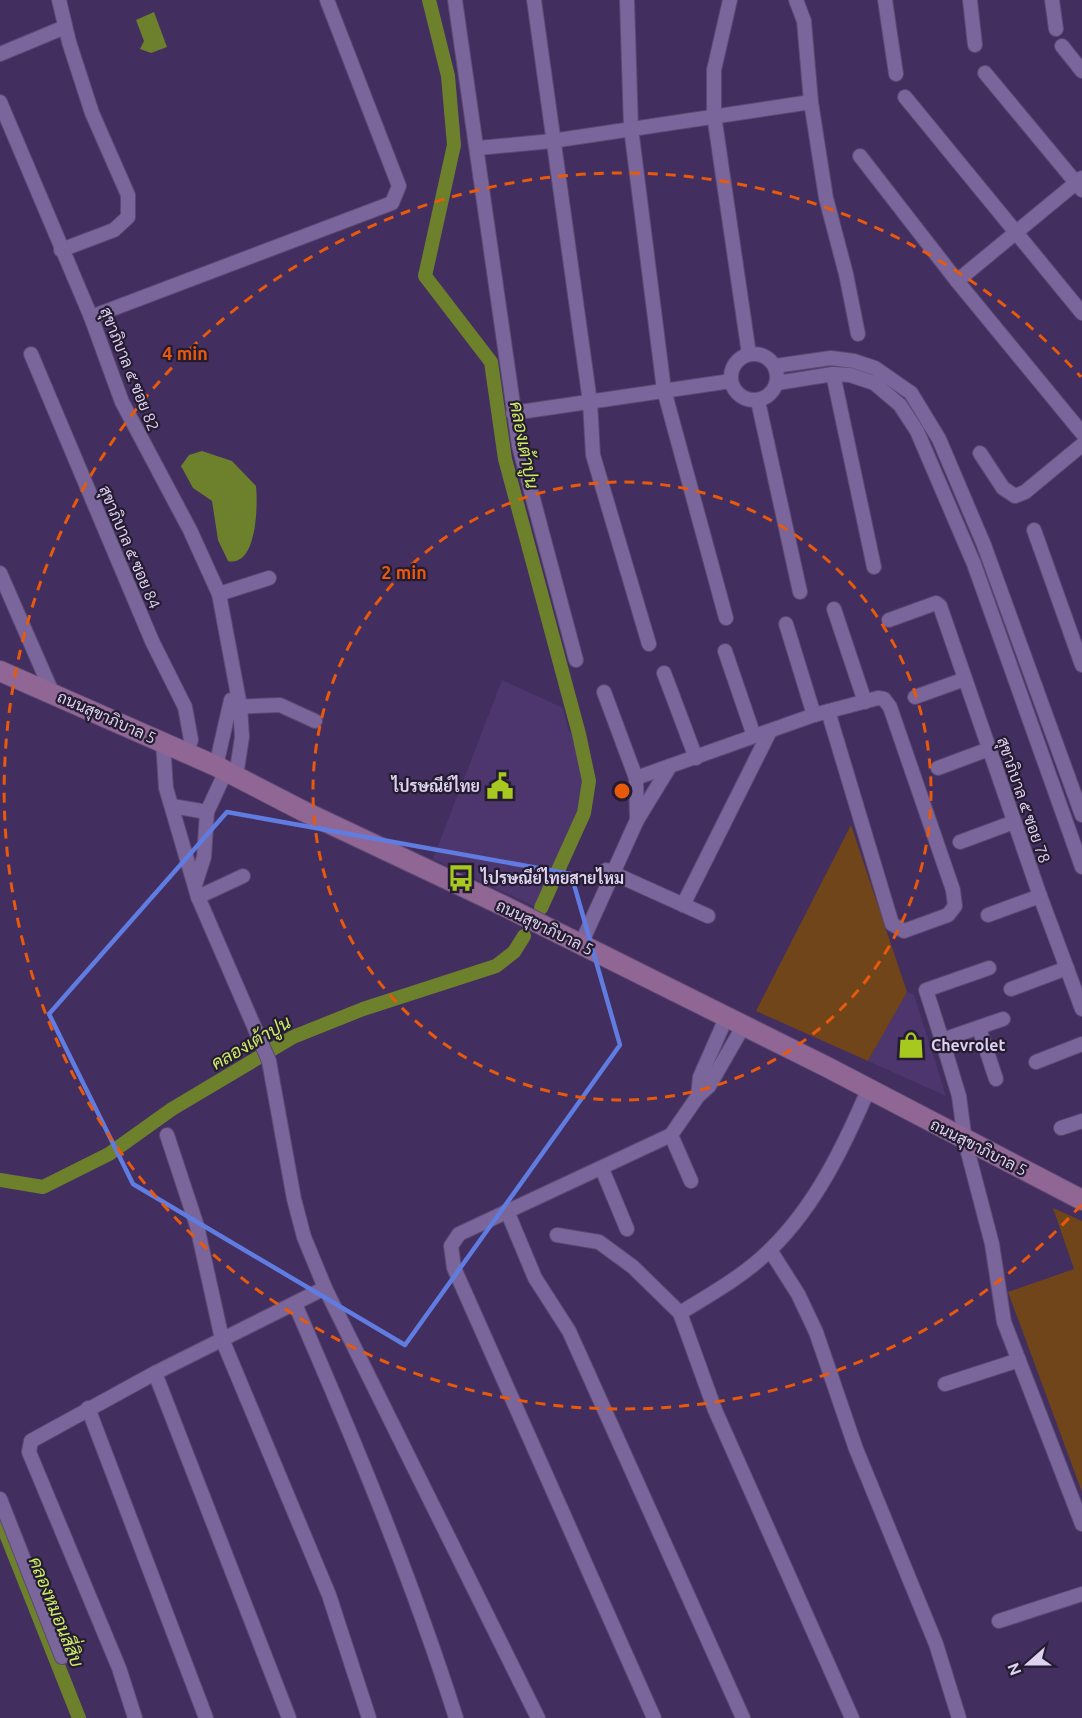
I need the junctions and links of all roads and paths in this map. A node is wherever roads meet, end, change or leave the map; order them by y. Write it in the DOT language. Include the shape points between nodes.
graph roads {
  1 [pos="59,0"];
  2 [pos="327,0"];
  3 [pos="455,0"];
  4 [pos="534,0"];
  5 [pos="627,0"];
  6 [pos="730,0"];
  7 [pos="796,0"];
  8 [pos="885,0"];
  9 [pos="970,0"];
  10 [pos="1052,0"];
  11 [pos="65,27"];
  12 [pos="1056,30"];
  13 [pos="975,45"];
  14 [pos="1062,46"];
  15 [pos="0,54"];
  16 [pos="1082,71"];
  17 [pos="985,73"];
  18 [pos="896,74"];
  19 [pos="905,97"];
  20 [pos="0,102"];
  21 [pos="811,102"];
  22 [pos="714,115"];
  23 [pos="631,128"];
  24 [pos="552,141"];
  25 [pos="478,148"];
  26 [pos="860,156"];
  27 [pos="1080,184"];
  28 [pos="1014,232"];
  29 [pos="61,250"];
  30 [pos="957,281"];
  31 [pos="1082,313"];
  32 [pos="91,317"];
  33 [pos="858,334"];
  34 [pos="31,354"];
  35 [pos="749,354"];
  36 [pos="775,366"];
  37 [pos="833,374"];
  38 [pos="731,381"];
  39 [pos="777,383"];
  40 [pos="664,390"];
  41 [pos="758,401"];
  42 [pos="590,402"];
  43 [pos="513,412"];
  44 [pos="1082,433"];
  45 [pos="1082,445"];
  46 [pos="980,453"];
  47 [pos="963,492"];
  48 [pos="944,493"];
  49 [pos="1034,530"];
  50 [pos="874,567"];
  51 [pos="0,573"];
  52 [pos="269,578"];
  53 [pos="800,592"];
  54 [pos="219,594"];
  55 [pos="834,609"];
  56 [pos="726,618"];
  57 [pos="889,620"];
  58 [pos="786,624"];
  59 [pos="649,644"];
  60 [pos="725,651"];
  61 [pos="576,660"];
  62 [pos="1082,665"];
  63 [pos="0,671"];
  64 [pos="664,673"];
  65 [pos="965,679"];
  66 [pos="52,692"];
  67 [pos="604,692"];
  68 [pos="915,697"];
  69 [pos="865,702"];
  70 [pos="235,706"];
  71 [pos="821,713"];
  72 [pos="315,721"];
  73 [pos="770,731"];
  74 [pos="754,736"];
  75 [pos="163,742"];
  76 [pos="989,748"];
  77 [pos="186,754"];
  78 [pos="696,758"];
  79 [pos="670,766"];
  80 [pos="938,768"];
  81 [pos="226,771"];
  82 [pos="636,778"];
  83 [pos="172,806"];
  84 [pos="1080,810"];
  85 [pos="207,812"];
  86 [pos="1062,812"];
  87 [pos="637,819"];
  88 [pos="1014,822"];
  89 [pos="960,842"];
  90 [pos="1082,867"];
  91 [pos="612,868"];
  92 [pos="243,876"];
  93 [pos="196,891"];
  94 [pos="1040,896"];
  95 [pos="683,905"];
  96 [pos="988,915"];
  97 [pos="708,916"];
  98 [pos="577,943"];
  99 [pos="989,968"];
  100 [pos="1067,968"];
  101 [pos="1011,989"];
  102 [pos="1082,1009"];
  103 [pos="1003,1019"];
  104 [pos="735,1020"];
  105 [pos="979,1028"];
  106 [pos="942,1040"];
  107 [pos="1082,1044"];
  108 [pos="1036,1062"];
  109 [pos="996,1078"];
  110 [pos="869,1088"];
  111 [pos="1082,1121"];
  112 [pos="1061,1128"];
  113 [pos="167,1135"];
  114 [pos="671,1135"];
  115 [pos="965,1141"];
  116 [pos="602,1169"];
  117 [pos="691,1181"];
  118 [pos="1082,1200"];
  119 [pos="507,1211"];
  120 [pos="627,1229"];
  121 [pos="557,1234"];
  122 [pos="770,1250"];
  123 [pos="325,1288"];
  124 [pos="295,1304"];
  125 [pos="680,1313"];
  126 [pos="222,1339"];
  127 [pos="1019,1360"];
  128 [pos="155,1373"];
  129 [pos="945,1384"];
  130 [pos="88,1408"];
  131 [pos="0,1499"];
  132 [pos="1082,1524"];
  133 [pos="1082,1594"];
  134 [pos="999,1622"];
  135 [pos="62,1657"];
  136 [pos="135,1718"];
  137 [pos="207,1718"];
  138 [pos="289,1718"];
  139 [pos="369,1718"];
  140 [pos="456,1718"];
  141 [pos="538,1718"];
  142 [pos="654,1718"];
  143 [pos="744,1718"];
  144 [pos="852,1718"];
  145 [pos="959,1718"];
  1 -- 11 [label="street"];
  2 -- 32 [label="street" via="399,186 398,195 378,210"];
  3 -- 25 [label="street"];
  4 -- 24 [label="street"];
  5 -- 23 [label="street"];
  6 -- 22 [label="street" via="714,70"];
  7 -- 21 [label="street" via="804,21"];
  8 -- 18 [label="street"];
  9 -- 13 [label="street"];
  10 -- 12 [label="street"];
  11 -- 15 [label="street"];
  11 -- 29 [label="street" via="92,113 122,180 129,206 128,217 114,230"];
  14 -- 16 [label="street"];
  17 -- 27 [label="street"];
  19 -- 28 [label="street"];
  20 -- 29 [label="street, สุขาภิบาล ๕ ซอย 82"];
  21 -- 22 [label="street"];
  21 -- 33 [label="street" via="826,198"];
  22 -- 23 [label="street"];
  22 -- 35 [label="street"];
  23 -- 24 [label="street"];
  23 -- 40 [label="street"];
  24 -- 25 [label="street"];
  24 -- 42 [label="street"];
  25 -- 43 [label="street"];
  26 -- 30 [label="street"];
  27 -- 28 [label="street"];
  28 -- 30 [label="street"];
  28 -- 31 [label="street"];
  29 -- 32 [label="street, สุขาภิบาล ๕ ซอย 82"];
  30 -- 44 [label="street"];
  32 -- 54 [label="street, สุขาภิบาล ๕ ซอย 82" via="122,402"];
  34 -- 77 [label="street, สุขาภิบาล ๕ ซอย 84" via="152,641 185,707 191,740"];
  35 -- 36 [label="street" via="764,356"];
  35 -- 38 [label="street" via="737,361"];
  36 -- 39 [label="street"];
  36 -- 47 [label="street" via="831,358 855,362 891,377 911,393 927,417"];
  37 -- 39 [label="street"];
  37 -- 48 [label="street" via="874,383 900,405 917,430"];
  37 -- 50 [label="street"];
  38 -- 40 [label="street"];
  38 -- 41 [label="street" via="742,397"];
  39 -- 41 [label="street" via="768,397"];
  40 -- 42 [label="street"];
  40 -- 56 [label="street"];
  41 -- 53 [label="street"];
  42 -- 43 [label="street"];
  42 -- 59 [label="street" via="593,455"];
  43 -- 61 [label="street" via="525,472"];
  45 -- 46 [label="street" via="1015,496 1003,488"];
  47 -- 48 [label="street"];
  47 -- 84 [label="street"];
  48 -- 86 [label="street" via="974,564"];
  49 -- 62 [label="street"];
  51 -- 66 [label="street"];
  52 -- 54 [label="street"];
  54 -- 70 [label="street, สุขาภิบาล ๕ ซอย 82"];
  55 -- 69 [label="street"];
  57 -- 65 [label="street, สุขาภิบาล ๕ ซอย 78" via="936,603 940,606"];
  58 -- 71 [label="street"];
  60 -- 74 [label="street"];
  63 -- 66 [label="main road, ถนนสุขาภิบาล 5"];
  64 -- 78 [label="street"];
  65 -- 68 [label="street"];
  65 -- 76 [label="street, สุขาภิบาล ๕ ซอย 78"];
  66 -- 75 [label="main road, ถนนสุขาภิบาล 5"];
  67 -- 82 [label="street"];
  69 -- 71 [label="street"];
  69 -- 71 [label="street" via="884,699 890,707 956,900 948,915 904,931 889,916"];
  70 -- 72 [label="street" via="280,705"];
  70 -- 81 [label="street, สุขาภิบาล ๕ ซอย 82"];
  70 -- 81 [label="street, สุขาภิบาล ๕ ซอย 82" via="242,737"];
  71 -- 73 [label="street"];
  73 -- 74 [label="street"];
  73 -- 95 [label="street"];
  74 -- 78 [label="street"];
  75 -- 77 [label="main road, ถนนสุขาภิบาล 5"];
  75 -- 83 [label="street" via="166,788"];
  76 -- 80 [label="street"];
  76 -- 88 [label="street, สุขาภิบาล ๕ ซอย 78"];
  77 -- 81 [label="main road, ถนนสุขาภิบาล 5"];
  78 -- 79 [label="street"];
  79 -- 82 [label="street"];
  79 -- 87 [label="street"];
  81 -- 85 [label="street"];
  81 -- 98 [label="main road, ถนนสุขาภิบาล 5"];
  82 -- 87 [label="street"];
  83 -- 85 [label="street"];
  83 -- 93 [label="street"];
  84 -- 86 [label="street"];
  85 -- 93 [label="street" via="204,857"];
  86 -- 90 [label="street"];
  87 -- 91 [label="street"];
  88 -- 89 [label="street"];
  88 -- 94 [label="street, สุขาภิบาล ๕ ซอย 78"];
  91 -- 95 [label="street"];
  91 -- 98 [label="street"];
  92 -- 93 [label="street"];
  93 -- 123 [label="street" via="267,1056 294,1199 304,1237"];
  94 -- 96 [label="street"];
  94 -- 100 [label="street, สุขาภิบาล ๕ ซอย 78"];
  95 -- 97 [label="street"];
  98 -- 104 [label="main road, ถนนสุขาภิบาล 5"];
  99 -- 106 [label="street" via="926,990"];
  100 -- 101 [label="street"];
  100 -- 102 [label="street, สุขาภิบาล ๕ ซอย 78"];
  103 -- 105 [label="street"];
  104 -- 110 [label="main road, ถนนสุขาภิบาล 5"];
  104 -- 114 [label="street" via="709,1086"];
  105 -- 106 [label="street"];
  105 -- 109 [label="street"];
  106 -- 115 [label="street" via="959,1096"];
  107 -- 108 [label="street"];
  110 -- 115 [label="main road, ถนนสุขาภิบาล 5"];
  110 -- 122 [label="street" via="826,1178 800,1217"];
  111 -- 112 [label="street"];
  113 -- 126 [label="street" via="197,1226"];
  114 -- 116 [label="street"];
  114 -- 117 [label="street"];
  115 -- 118 [label="main road, ถนนสุขาภิบาล 5"];
  115 -- 127 [label="street" via="992,1244 1004,1322"];
  116 -- 119 [label="street"];
  116 -- 120 [label="street"];
  119 -- 142 [label="street" via="459,1234 451,1246 454,1268"];
  119 -- 143 [label="street" via="536,1278 569,1331"];
  121 -- 125 [label="street" via="599,1242"];
  122 -- 125 [label="street" via="735,1279"];
  122 -- 145 [label="street" via="816,1332 856,1449 936,1644"];
  123 -- 124 [label="street"];
  123 -- 141 [label="street"];
  124 -- 126 [label="street"];
  124 -- 140 [label="street" via="405,1567"];
  125 -- 144 [label="street" via="715,1410"];
  126 -- 128 [label="street"];
  126 -- 139 [label="street" via="329,1595"];
  127 -- 129 [label="street"];
  127 -- 132 [label="street"];
  128 -- 130 [label="street"];
  128 -- 138 [label="street"];
  130 -- 136 [label="street" via="35,1436 28,1445 29,1452 119,1668"];
  130 -- 137 [label="street"];
  131 -- 135 [label="street"];
  133 -- 134 [label="street"];
}
